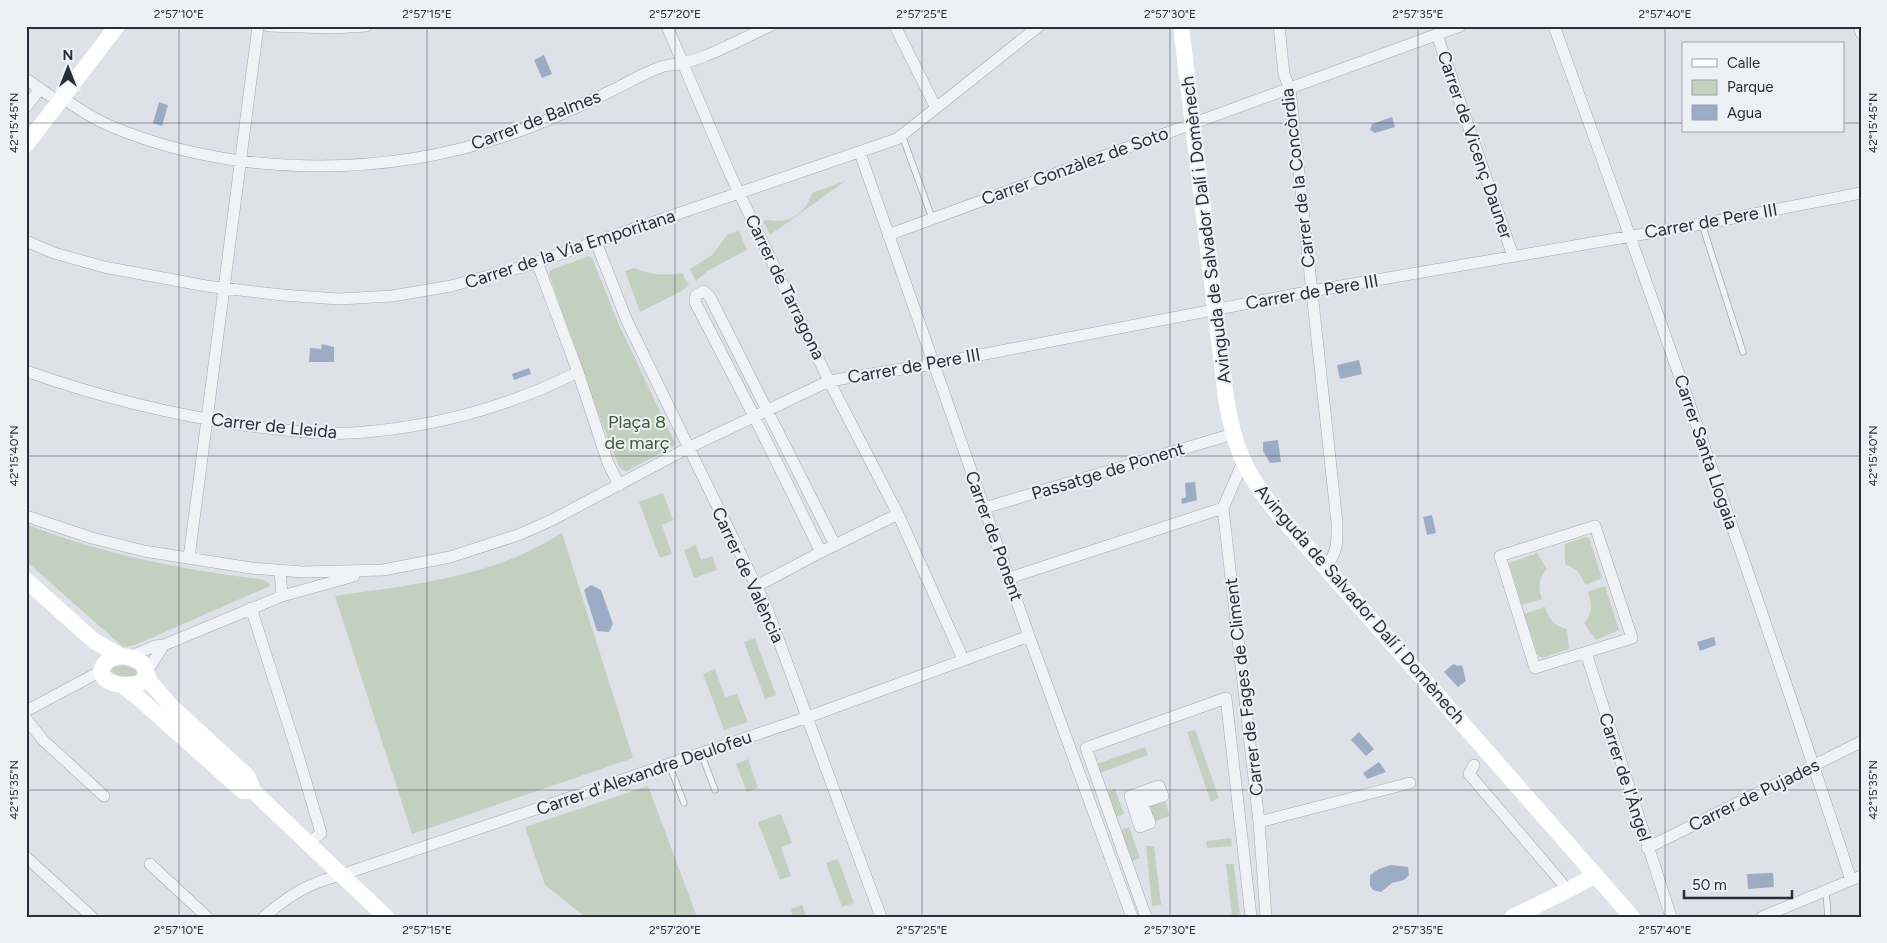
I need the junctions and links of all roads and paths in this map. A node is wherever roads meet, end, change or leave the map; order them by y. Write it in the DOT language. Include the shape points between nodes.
graph roads {
  1 [pos="116,26"];
  2 [pos="258,26"];
  3 [pos="268,26"];
  4 [pos="366,26"];
  5 [pos="666,26"];
  6 [pos="770,26"];
  7 [pos="895,26"];
  8 [pos="1039,26"];
  9 [pos="1182,26"];
  10 [pos="1279,26"];
  11 [pos="1460,26"];
  12 [pos="1554,26"];
  13 [pos="1859,26"];
  14 [pos="1861,33"];
  15 [pos="1437,34"];
  16 [pos="682,63"];
  17 [pos="26,79"];
  18 [pos="40,89"];
  19 [pos="1290,89"];
  20 [pos="61,100"];
  21 [pos="26,107"];
  22 [pos="936,108"];
  23 [pos="1193,123"];
  24 [pos="902,135"];
  25 [pos="26,145"];
  26 [pos="860,153"];
  27 [pos="240,160"];
  28 [pos="740,194"];
  29 [pos="1861,194"];
  30 [pos="932,218"];
  31 [pos="1702,224"];
  32 [pos="888,234"];
  33 [pos="1630,236"];
  34 [pos="26,241"];
  35 [pos="596,242"];
  36 [pos="1513,256"];
  37 [pos="537,262"];
  38 [pos="223,288"];
  39 [pos="1312,291"];
  40 [pos="1216,310"];
  41 [pos="1743,352"];
  42 [pos="933,364"];
  43 [pos="26,371"];
  44 [pos="578,372"];
  45 [pos="829,381"];
  46 [pos="767,410"];
  47 [pos="754,416"];
  48 [pos="207,420"];
  49 [pos="1233,434"];
  50 [pos="688,448"];
  51 [pos="1243,462"];
  52 [pos="619,485"];
  53 [pos="984,508"];
  54 [pos="1223,508"];
  55 [pos="898,514"];
  56 [pos="26,516"];
  57 [pos="835,545"];
  58 [pos="821,552"];
  59 [pos="189,558"];
  60 [pos="1326,567"];
  61 [pos="383,570"];
  62 [pos="280,571"];
  63 [pos="1009,578"];
  64 [pos="26,580"];
  65 [pos="757,586"];
  66 [pos="282,596"];
  67 [pos="251,608"];
  68 [pos="1029,636"];
  69 [pos="94,641"];
  70 [pos="164,645"];
  71 [pos="1586,653"];
  72 [pos="125,657"];
  73 [pos="963,659"];
  74 [pos="147,673"];
  75 [pos="108,676"];
  76 [pos="26,711"];
  77 [pos="808,717"];
  78 [pos="26,719"];
  79 [pos="1861,742"];
  80 [pos="701,753"];
  81 [pos="669,764"];
  82 [pos="1474,765"];
  83 [pos="1814,765"];
  84 [pos="1410,783"];
  85 [pos="715,790"];
  86 [pos="253,791"];
  87 [pos="104,796"];
  88 [pos="684,803"];
  89 [pos="1259,822"];
  90 [pos="308,844"];
  91 [pos="1647,848"];
  92 [pos="26,857"];
  93 [pos="150,864"];
  94 [pos="341,875"];
  95 [pos="1596,875"];
  96 [pos="1856,878"];
  97 [pos="1568,890"];
  98 [pos="1826,891"];
  99 [pos="1666,902"];
  100 [pos="92,917"];
  101 [pos="207,917"];
  102 [pos="264,917"];
  103 [pos="386,917"];
  104 [pos="881,917"];
  105 [pos="1132,917"];
  106 [pos="1146,917"];
  107 [pos="1251,917"];
  108 [pos="1266,917"];
  109 [pos="1513,917"];
  110 [pos="1632,917"];
  111 [pos="1662,917"];
  112 [pos="1671,917"];
  113 [pos="1762,917"];
  114 [pos="1828,917"];
  1 -- 20 [label="main road"];
  2 -- 27 [label="street"];
  3 -- 4 [label="street"];
  5 -- 16 [label="street, Carrer de Tarragona"];
  6 -- 16 [label="street, Carrer de Balmes"];
  7 -- 22 [label="street"];
  8 -- 22 [label="street, Carrer de la Via Emporitana"];
  9 -- 23 [label="main road, Avinguda de Salvador Dalí i Domènech"];
  10 -- 19 [label="street, Carrer de la Concòrdia" via="1284,74"];
  11 -- 15 [label="street, Carrer Gonzàlez de Soto"];
  12 -- 33 [label="street, Carrer Santa Llogaia"];
  13 -- 14 [label="street"];
  15 -- 19 [label="street, Carrer Gonzàlez de Soto"];
  15 -- 36 [label="street, Carrer de Vicenç Dauner"];
  16 -- 27 [label="street, Carrer de Balmes" via="662,66 540,122 463,149 345,166 291,166"];
  16 -- 28 [label="street, Carrer de Tarragona"];
  17 -- 18 [label="street, Carrer de Balmes"];
  18 -- 20 [label="street, Carrer de Balmes"];
  18 -- 21 [label="street"];
  19 -- 23 [label="street, Carrer Gonzàlez de Soto"];
  19 -- 39 [label="street, Carrer de la Concòrdia"];
  20 -- 25 [label="main road"];
  20 -- 27 [label="street, Carrer de Balmes" via="141,137 188,151"];
  22 -- 24 [label="street, Carrer de la Via Emporitana"];
  23 -- 30 [label="street, Carrer Gonzàlez de Soto"];
  23 -- 40 [label="main road, Avinguda de Salvador Dalí i Domènech"];
  24 -- 26 [label="street, Carrer de la Via Emporitana" via="897,140"];
  24 -- 30 [label="lane"];
  26 -- 28 [label="street, Carrer de la Via Emporitana"];
  26 -- 32 [label="street, Carrer de Ponent"];
  27 -- 38 [label="street"];
  28 -- 35 [label="street, Carrer de la Via Emporitana"];
  28 -- 45 [label="street, Carrer de Tarragona"];
  29 -- 31 [label="street, Carrer de Pere III"];
  30 -- 32 [label="street, Carrer Gonzàlez de Soto"];
  31 -- 33 [label="street, Carrer de Pere III"];
  31 -- 41 [label="lane"];
  32 -- 42 [label="street, Carrer de Ponent"];
  33 -- 36 [label="street, Carrer de Pere III"];
  33 -- 83 [label="street, Carrer Santa Llogaia"];
  34 -- 38 [label="street, Carrer de la Via Emporitana" via="104,267"];
  35 -- 37 [label="street, Carrer de la Via Emporitana"];
  35 -- 50 [label="street, Carrer de València" via="627,322"];
  36 -- 39 [label="street, Carrer de Pere III"];
  37 -- 38 [label="street, Carrer de la Via Emporitana" via="452,286 392,296 340,299"];
  37 -- 44 [label="street"];
  38 -- 48 [label="street"];
  39 -- 40 [label="street, Carrer de Pere III"];
  39 -- 60 [label="street, Carrer de la Concòrdia" via="1337,523 1338,543"];
  40 -- 42 [label="street, Carrer de Pere III"];
  40 -- 49 [label="main road, Avinguda de Salvador Dalí i Domènech"];
  42 -- 45 [label="street, Carrer de Pere III"];
  42 -- 53 [label="street, Carrer de Ponent"];
  43 -- 48 [label="street, Carrer de Lleida" via="109,398"];
  44 -- 48 [label="street, Carrer de Lleida" via="494,407 424,424 351,433 285,431"];
  44 -- 52 [label="street" via="608,463"];
  45 -- 46 [label="street, Carrer de Pere III"];
  45 -- 55 [label="street, Carrer de Tarragona"];
  46 -- 47 [label="street, Carrer de Pere III"];
  46 -- 47 [label="street" via="704,291 696,295 695,302"];
  46 -- 57 [label="street"];
  47 -- 50 [label="street, Carrer de Pere III"];
  47 -- 58 [label="street"];
  48 -- 59 [label="street"];
  49 -- 51 [label="main road, Avinguda de Salvador Dalí i Domènech"];
  49 -- 53 [label="street, Passatge de Ponent"];
  50 -- 52 [label="street, Carrer de Pere III"];
  50 -- 65 [label="street, Carrer de València"];
  51 -- 54 [label="street"];
  51 -- 60 [label="main road, Avinguda de Salvador Dalí i Domènech" via="1264,496"];
  52 -- 61 [label="street, Carrer de Pere III" via="518,535 450,557"];
  53 -- 63 [label="street, Carrer de Ponent"];
  54 -- 63 [label="street"];
  54 -- 89 [label="street, Carrer de Fages de Climent"];
  55 -- 57 [label="street"];
  55 -- 73 [label="street, Carrer de Tarragona"];
  56 -- 59 [label="street" via="92,538"];
  57 -- 58 [label="street"];
  58 -- 65 [label="street"];
  59 -- 62 [label="street"];
  60 -- 95 [label="main road, Avinguda de Salvador Dalí i Domènech"];
  61 -- 62 [label="street"];
  61 -- 66 [label="street"];
  62 -- 66 [label="street"];
  63 -- 68 [label="street, Carrer de Ponent"];
  64 -- 69 [label="main road"];
  65 -- 77 [label="street, Carrer de València"];
  66 -- 67 [label="street"];
  67 -- 70 [label="street"];
  67 -- 90 [label="street" via="321,833"];
  68 -- 73 [label="street, Carrer d'Alexandre Deulofeu"];
  68 -- 105 [label="street, Carrer de Ponent"];
  69 -- 72 [label="main road"];
  69 -- 75 [label="main road"];
  70 -- 72 [label="street"];
  70 -- 74 [label="street"];
  71 -- 71 [label="street" via="1632,638 1595,526 1500,556 1535,668"];
  71 -- 91 [label="street, Carrer de l'Àngel"];
  72 -- 74 [label="main road" via="140,662"];
  72 -- 75 [label="main road" via="110,659"];
  73 -- 77 [label="street, Carrer d'Alexandre Deulofeu"];
  74 -- 75 [label="main road" via="140,682"];
  74 -- 86 [label="main road" via="179,714 248,777"];
  75 -- 76 [label="street" via="82,681"];
  75 -- 86 [label="main road" via="141,700 243,791"];
  77 -- 80 [label="street, Carrer d'Alexandre Deulofeu"];
  77 -- 104 [label="street, Carrer de València"];
  78 -- 87 [label="street" via="44,741"];
  79 -- 83 [label="street, Carrer de Pujades"];
  80 -- 81 [label="street, Carrer d'Alexandre Deulofeu"];
  80 -- 85 [label="lane"];
  81 -- 88 [label="lane"];
  81 -- 94 [label="street, Carrer d'Alexandre Deulofeu"];
  82 -- 97 [label="street" via="1469,774"];
  83 -- 91 [label="street, Carrer de Pujades"];
  83 -- 96 [label="street, Carrer Santa Llogaia"];
  84 -- 89 [label="street"];
  86 -- 90 [label="main road"];
  89 -- 108 [label="street, Carrer de Fages de Climent"];
  90 -- 94 [label="main road"];
  91 -- 99 [label="street, Carrer de l'Àngel"];
  92 -- 100 [label="street"];
  93 -- 101 [label="street"];
  94 -- 102 [label="street, Carrer d'Alexandre Deulofeu" via="302,888"];
  94 -- 103 [label="main road"];
  95 -- 97 [label="main road"];
  95 -- 110 [label="main road, Avinguda de Salvador Dalí i Domènech"];
  96 -- 98 [label="street"];
  97 -- 109 [label="main road"];
  98 -- 113 [label="street"];
  98 -- 114 [label="lane"];
  99 -- 111 [label="street"];
  99 -- 112 [label="street, Carrer de l'Àngel"];
  106 -- 107 [label="street" via="1086,748 1226,698"];
}
